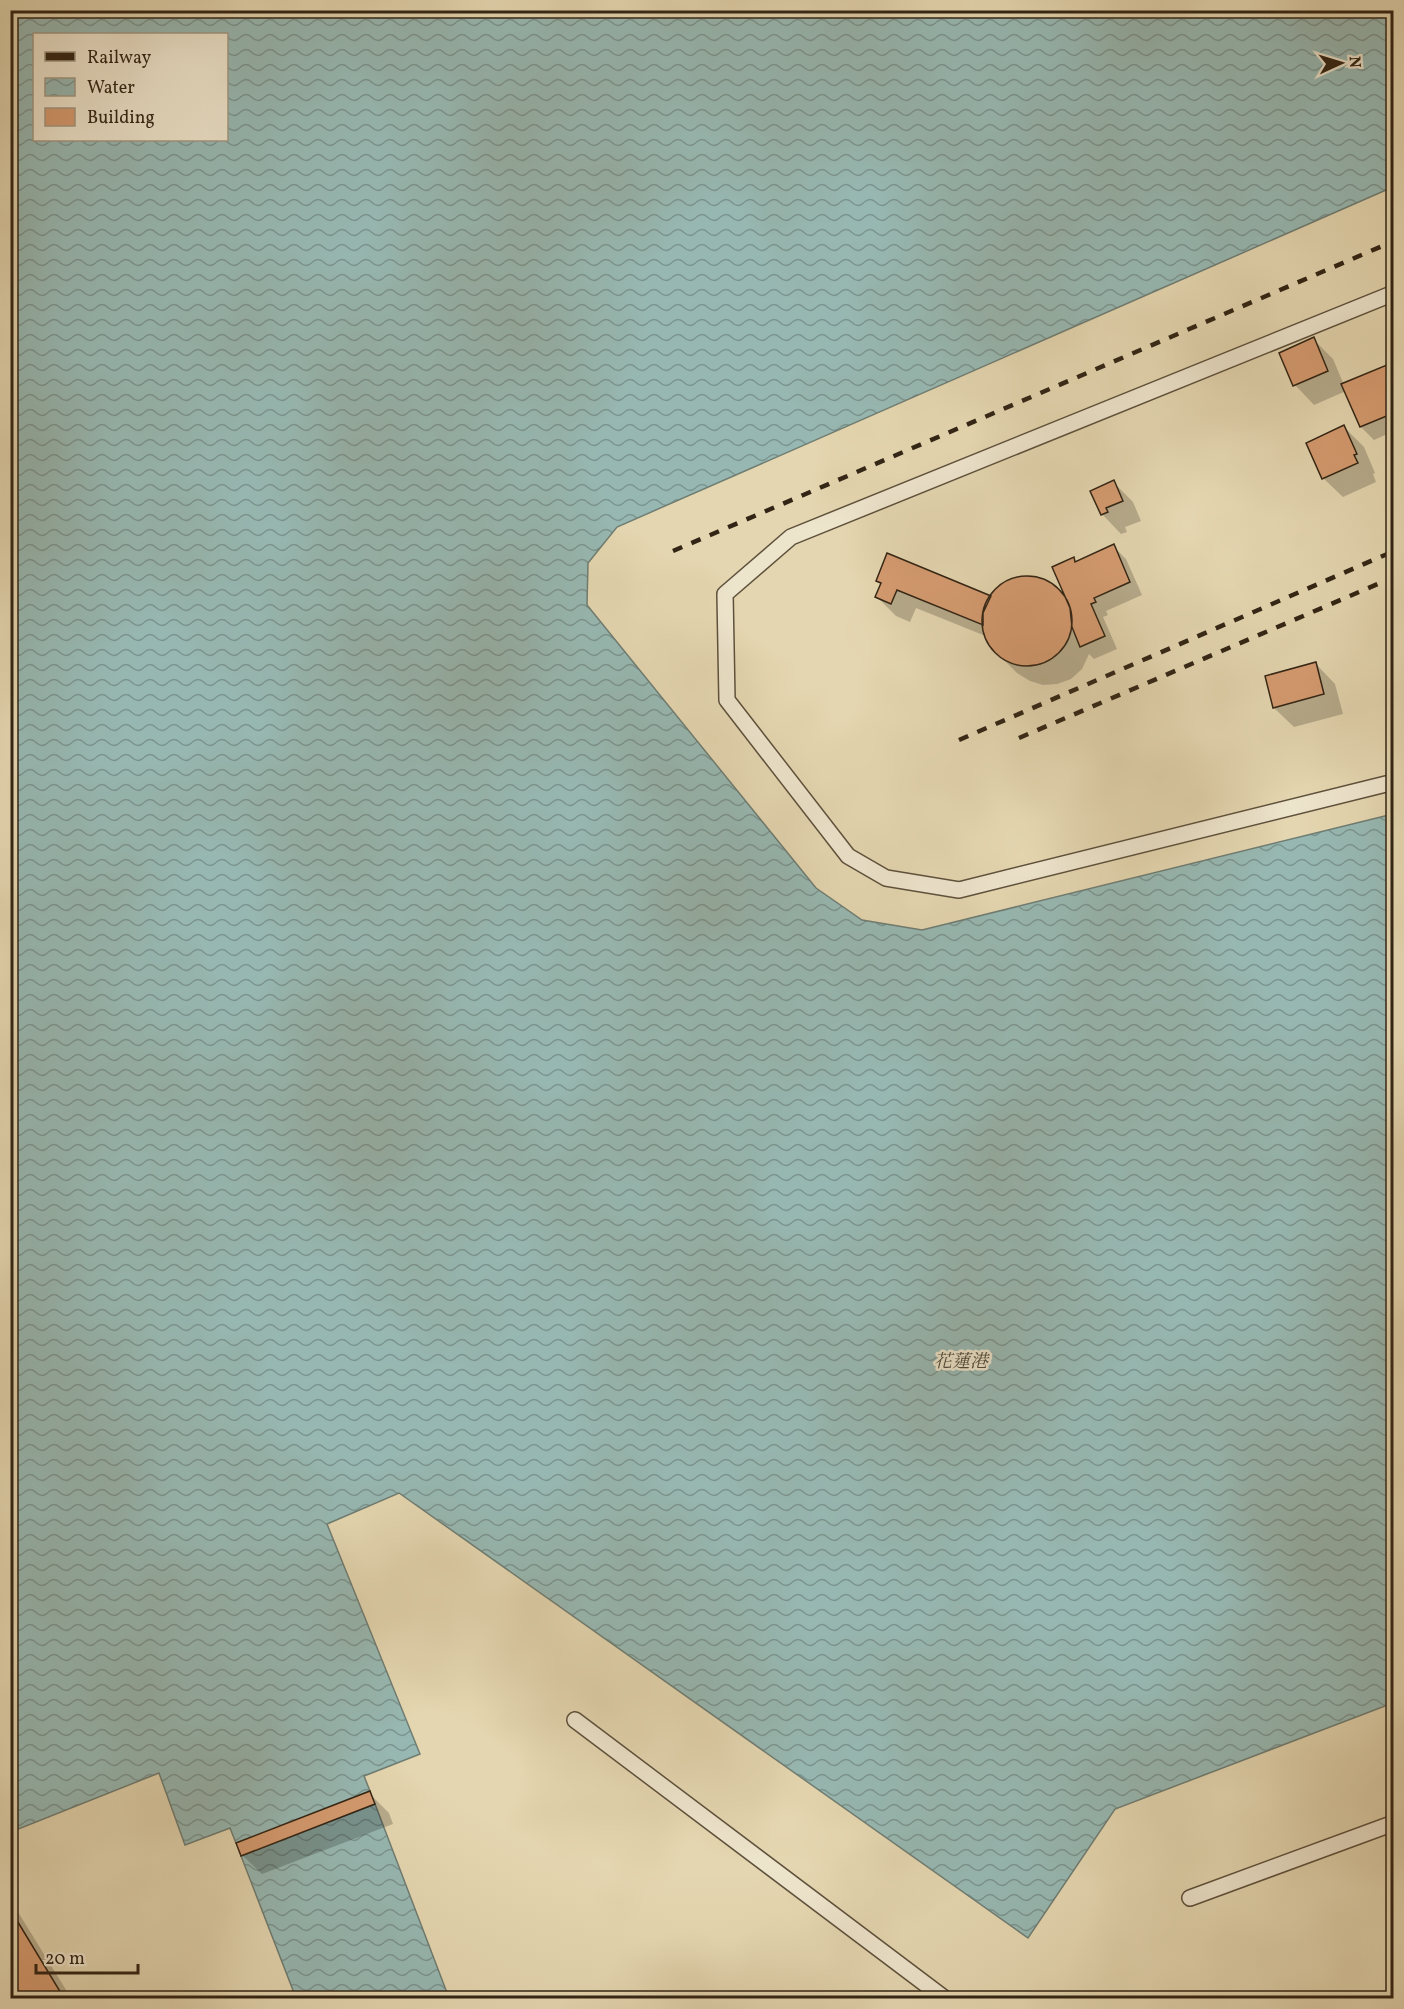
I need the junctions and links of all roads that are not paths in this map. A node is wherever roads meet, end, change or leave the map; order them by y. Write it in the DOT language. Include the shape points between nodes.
graph roads {
  1 [pos="1394,293"];
  2 [pos="1394,782"];
  3 [pos="575,1720"];
  4 [pos="1394,1823"];
  5 [pos="1190,1898"];
  6 [pos="944,1998"];
  1 -- 2 [label="lane" via="791,537 725,594 726,700 848,856 886,879 959,890"];
  3 -- 6 [label="lane"];
  4 -- 5 [label="lane"];
}
